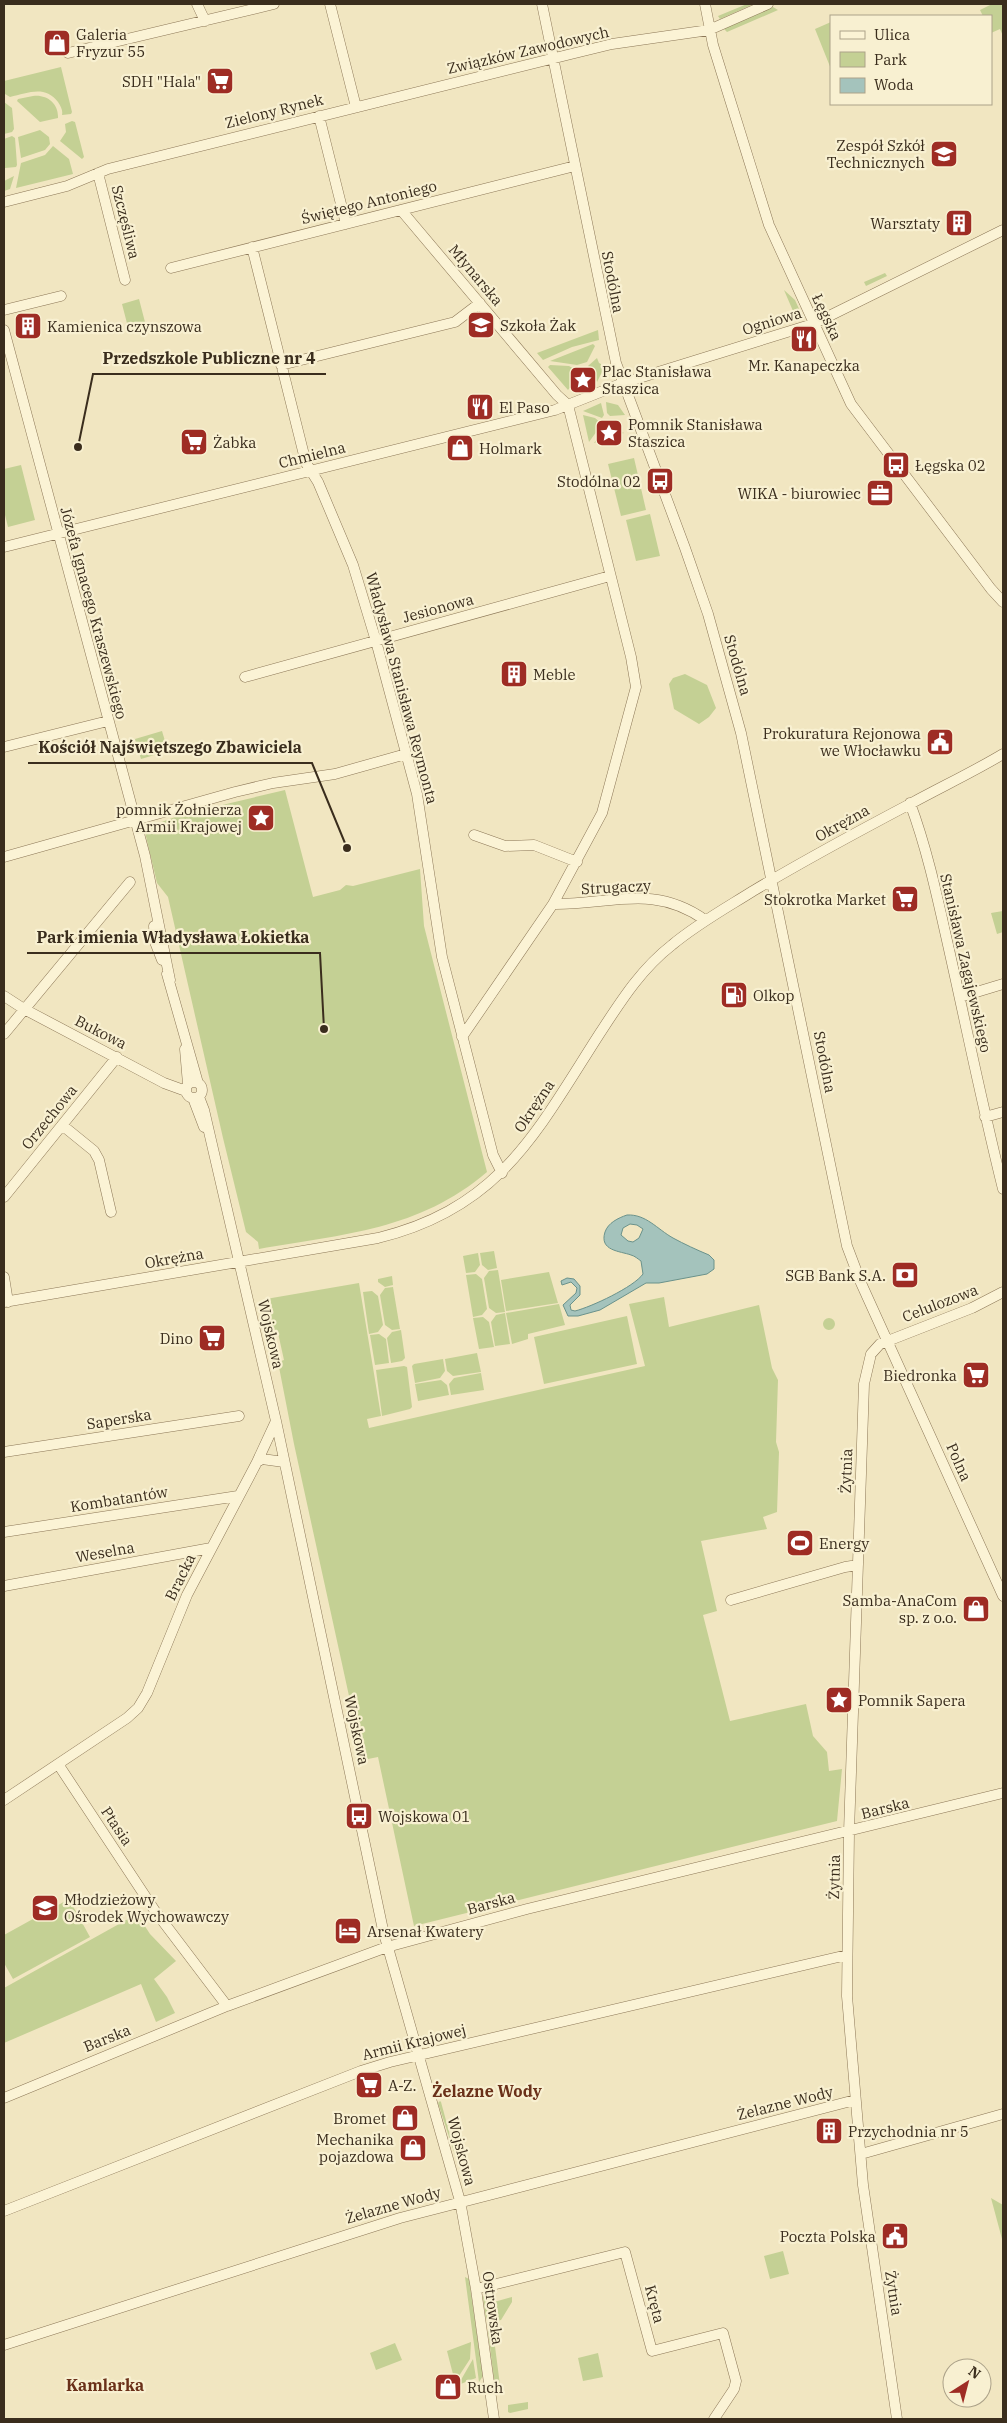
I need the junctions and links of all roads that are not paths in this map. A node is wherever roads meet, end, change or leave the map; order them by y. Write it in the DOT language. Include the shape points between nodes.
graph roads {
  1 [pos="197,4"];
  2 [pos="270,4"];
  3 [pos="330,4"];
  4 [pos="542,4"];
  5 [pos="705,4"];
  6 [pos="768,4"];
  7 [pos="205,20"];
  8 [pos="709,30"];
  9 [pos="68,53"];
  10 [pos="553,59"];
  11 [pos="356,107"];
  12 [pos="319,116"];
  13 [pos="574,166"];
  14 [pos="98,172"];
  15 [pos="4,202"];
  16 [pos="401,210"];
  17 [pos="346,224"];
  18 [pos="1003,230"];
  19 [pos="252,247"];
  20 [pos="171,268"];
  21 [pos="125,280"];
  22 [pos="61,296"];
  23 [pos="480,303"];
  24 [pos="4,310"];
  25 [pos="813,324"];
  26 [pos="4,330"];
  27 [pos="281,365"];
  28 [pos="623,383"];
  29 [pos="568,405"];
  30 [pos="311,471"];
  31 [pos="58,534"];
  32 [pos="4,547"];
  33 [pos="610,576"];
  34 [pos="1003,602"];
  35 [pos="376,641"];
  36 [pos="245,677"];
  37 [pos="108,721"];
  38 [pos="4,747"];
  39 [pos="406,754"];
  40 [pos="1003,754"];
  41 [pos="910,803"];
  42 [pos="134,821"];
  43 [pos="474,835"];
  44 [pos="4,857"];
  45 [pos="577,862"];
  46 [pos="772,880"];
  47 [pos="130,882"];
  48 [pos="553,904"];
  49 [pos="705,920"];
  50 [pos="1003,984"];
  51 [pos="4,996"];
  52 [pos="960,997"];
  53 [pos="24,1010"];
  54 [pos="4,1034"];
  55 [pos="462,1036"];
  56 [pos="117,1057"];
  57 [pos="193,1091"];
  58 [pos="1003,1112"];
  59 [pos="985,1117"];
  60 [pos="62,1125"];
  61 [pos="502,1173"];
  62 [pos="1003,1189"];
  63 [pos="4,1196"];
  64 [pos="111,1212"];
  65 [pos="240,1262"];
  66 [pos="4,1277"];
  67 [pos="1003,1292"];
  68 [pos="6,1302"];
  69 [pos="887,1340"];
  70 [pos="239,1416"];
  71 [pos="276,1421"];
  72 [pos="4,1452"];
  73 [pos="257,1462"];
  74 [pos="284,1462"];
  75 [pos="238,1496"];
  76 [pos="4,1532"];
  77 [pos="211,1548"];
  78 [pos="858,1565"];
  79 [pos="4,1586"];
  80 [pos="1003,1596"];
  81 [pos="731,1600"];
  82 [pos="58,1764"];
  83 [pos="1003,1793"];
  84 [pos="4,1800"];
  85 [pos="849,1832"];
  86 [pos="388,1947"];
  87 [pos="848,1955"];
  88 [pos="227,2006"];
  89 [pos="420,2055"];
  90 [pos="4,2098"];
  91 [pos="855,2100"];
  92 [pos="1003,2114"];
  93 [pos="861,2154"];
  94 [pos="460,2201"];
  95 [pos="4,2211"];
  96 [pos="476,2289"];
  97 [pos="4,2345"];
  98 [pos="494,2419"];
  99 [pos="714,2419"];
  100 [pos="897,2419"];
  1 -- 7 [label="street"];
  2 -- 7 [label="street"];
  3 -- 11 [label="street"];
  4 -- 10 [label="street, Stodólna"];
  5 -- 8 [label="street, Łęgska"];
  6 -- 8 [label="street, Związków Zawodowych"];
  7 -- 9 [label="street"];
  8 -- 10 [label="street, Związków Zawodowych" via="612,44"];
  8 -- 25 [label="street, Łęgska" via="769,225"];
  10 -- 11 [label="street, Związków Zawodowych"];
  10 -- 13 [label="street, Stodólna"];
  11 -- 12 [label="street, Zielony Rynek"];
  12 -- 14 [label="street, Zielony Rynek"];
  12 -- 17 [label="street"];
  13 -- 16 [label="street, Świętego Antoniego"];
  13 -- 28 [label="street, Stodólna" via="610,340"];
  14 -- 15 [label="street, Zielony Rynek" via="67,186"];
  14 -- 21 [label="street, Szczęśliwa"];
  16 -- 17 [label="street, Świętego Antoniego"];
  16 -- 23 [label="street, Młynarska"];
  17 -- 19 [label="street, Świętego Antoniego"];
  18 -- 25 [label="street, Ogniowa"];
  19 -- 20 [label="street, Świętego Antoniego"];
  19 -- 27 [label="street, Władysława Stanisława Reymonta"];
  22 -- 24 [label="street"];
  23 -- 27 [label="street" via="449,324"];
  23 -- 29 [label="street, Młynarska"];
  25 -- 28 [label="street, Ogniowa"];
  25 -- 34 [label="street, Łęgska" via="858,416"];
  26 -- 31 [label="street, Józefa Ignacego Kraszewskiego"];
  27 -- 30 [label="street, Władysława Stanisława Reymonta" via="306,464"];
  28 -- 29 [label="street, Chmielna"];
  28 -- 46 [label="street, Stodólna" via="685,548 715,639 742,733"];
  29 -- 30 [label="street, Chmielna"];
  29 -- 33 [label="street"];
  30 -- 31 [label="street, Chmielna"];
  30 -- 35 [label="street, Władysława Stanisława Reymonta" via="353,564"];
  31 -- 32 [label="street, Chmielna"];
  31 -- 37 [label="street, Józefa Ignacego Kraszewskiego"];
  33 -- 35 [label="street, Jesionowa"];
  33 -- 45 [label="street" via="634,666 636,687 607,801"];
  35 -- 36 [label="street, Jesionowa"];
  35 -- 39 [label="street, Władysława Stanisława Reymonta"];
  37 -- 38 [label="street"];
  37 -- 42 [label="street, Józefa Ignacego Kraszewskiego"];
  39 -- 42 [label="street" via="335,774 274,783"];
  39 -- 55 [label="street, Władysława Stanisława Reymonta" via="417,794 438,938"];
  40 -- 41 [label="street, Okrężna"];
  41 -- 46 [label="street, Okrężna"];
  41 -- 52 [label="street, Stanisława Zagajewskiego" via="922,838"];
  42 -- 44 [label="street"];
  42 -- 57 [label="street, Józefa Ignacego Kraszewskiego" via="148,869"];
  43 -- 45 [label="street" via="505,846 534,845"];
  45 -- 48 [label="street"];
  46 -- 49 [label="street, Okrężna"];
  46 -- 69 [label="street, Stodólna" via="846,1246"];
  47 -- 53 [label="street"];
  48 -- 49 [label="street, Strugaczy" via="648,898 688,908"];
  48 -- 55 [label="street"];
  49 -- 61 [label="street, Okrężna" via="661,954 630,988 543,1121"];
  50 -- 52 [label="street"];
  51 -- 53 [label="street, Bukowa"];
  52 -- 59 [label="street, Stanisława Zagajewskiego"];
  53 -- 54 [label="street"];
  53 -- 56 [label="street, Bukowa"];
  55 -- 61 [label="street, Władysława Stanisława Reymonta" via="493,1155"];
  56 -- 57 [label="street, Bukowa" via="164,1083"];
  56 -- 60 [label="street, Orzechowa"];
  57 -- 65 [label="street, Józefa Ignacego Kraszewskiego" via="204,1110"];
  58 -- 59 [label="street"];
  59 -- 62 [label="street, Stanisława Zagajewskiego"];
  60 -- 63 [label="street, Orzechowa"];
  60 -- 64 [label="street" via="94,1151"];
  61 -- 65 [label="street, Okrężna" via="462,1204 406,1231"];
  65 -- 68 [label="street, Okrężna"];
  65 -- 71 [label="street, Wojskowa"];
  66 -- 68 [label="street"];
  67 -- 69 [label="street, Celulozowa" via="972,1308"];
  69 -- 78 [label="street, Żytnia" via="871,1354 864,1384"];
  69 -- 80 [label="street, Polna"];
  70 -- 72 [label="street, Saperska"];
  71 -- 73 [label="street, Bracka"];
  71 -- 74 [label="street, Wojskowa"];
  73 -- 74 [label="street" via="262,1459"];
  73 -- 75 [label="street, Bracka"];
  74 -- 86 [label="street, Wojskowa"];
  75 -- 76 [label="street, Kombatantów"];
  75 -- 77 [label="street, Bracka"];
  77 -- 79 [label="street, Weselna"];
  77 -- 82 [label="street, Bracka" via="187,1595 148,1693 138,1708"];
  78 -- 81 [label="street"];
  78 -- 85 [label="street, Żytnia"];
  82 -- 84 [label="street"];
  82 -- 88 [label="street, Ptasia" via="150,1904"];
  83 -- 85 [label="street, Barska"];
  85 -- 86 [label="street, Barska" via="527,1909"];
  85 -- 87 [label="street, Żytnia"];
  86 -- 88 [label="street, Barska"];
  86 -- 89 [label="street, Wojskowa"];
  87 -- 89 [label="street, Armii Krajowej"];
  87 -- 91 [label="street, Żytnia" via="847,1996"];
  88 -- 90 [label="street, Barska"];
  89 -- 94 [label="street, Wojskowa"];
  89 -- 95 [label="street, Armii Krajowej" via="361,2071"];
  91 -- 93 [label="street, Żytnia"];
  91 -- 94 [label="street, Żelazne Wody"];
  92 -- 93 [label="street"];
  93 -- 100 [label="street, Żytnia" via="869,2233"];
  94 -- 96 [label="street, Ostrowska"];
  94 -- 97 [label="street, Żelazne Wody"];
  96 -- 98 [label="street, Ostrowska"];
  96 -- 99 [label="street, Kręta" via="625,2252 652,2351 723,2333 736,2381"];
}
